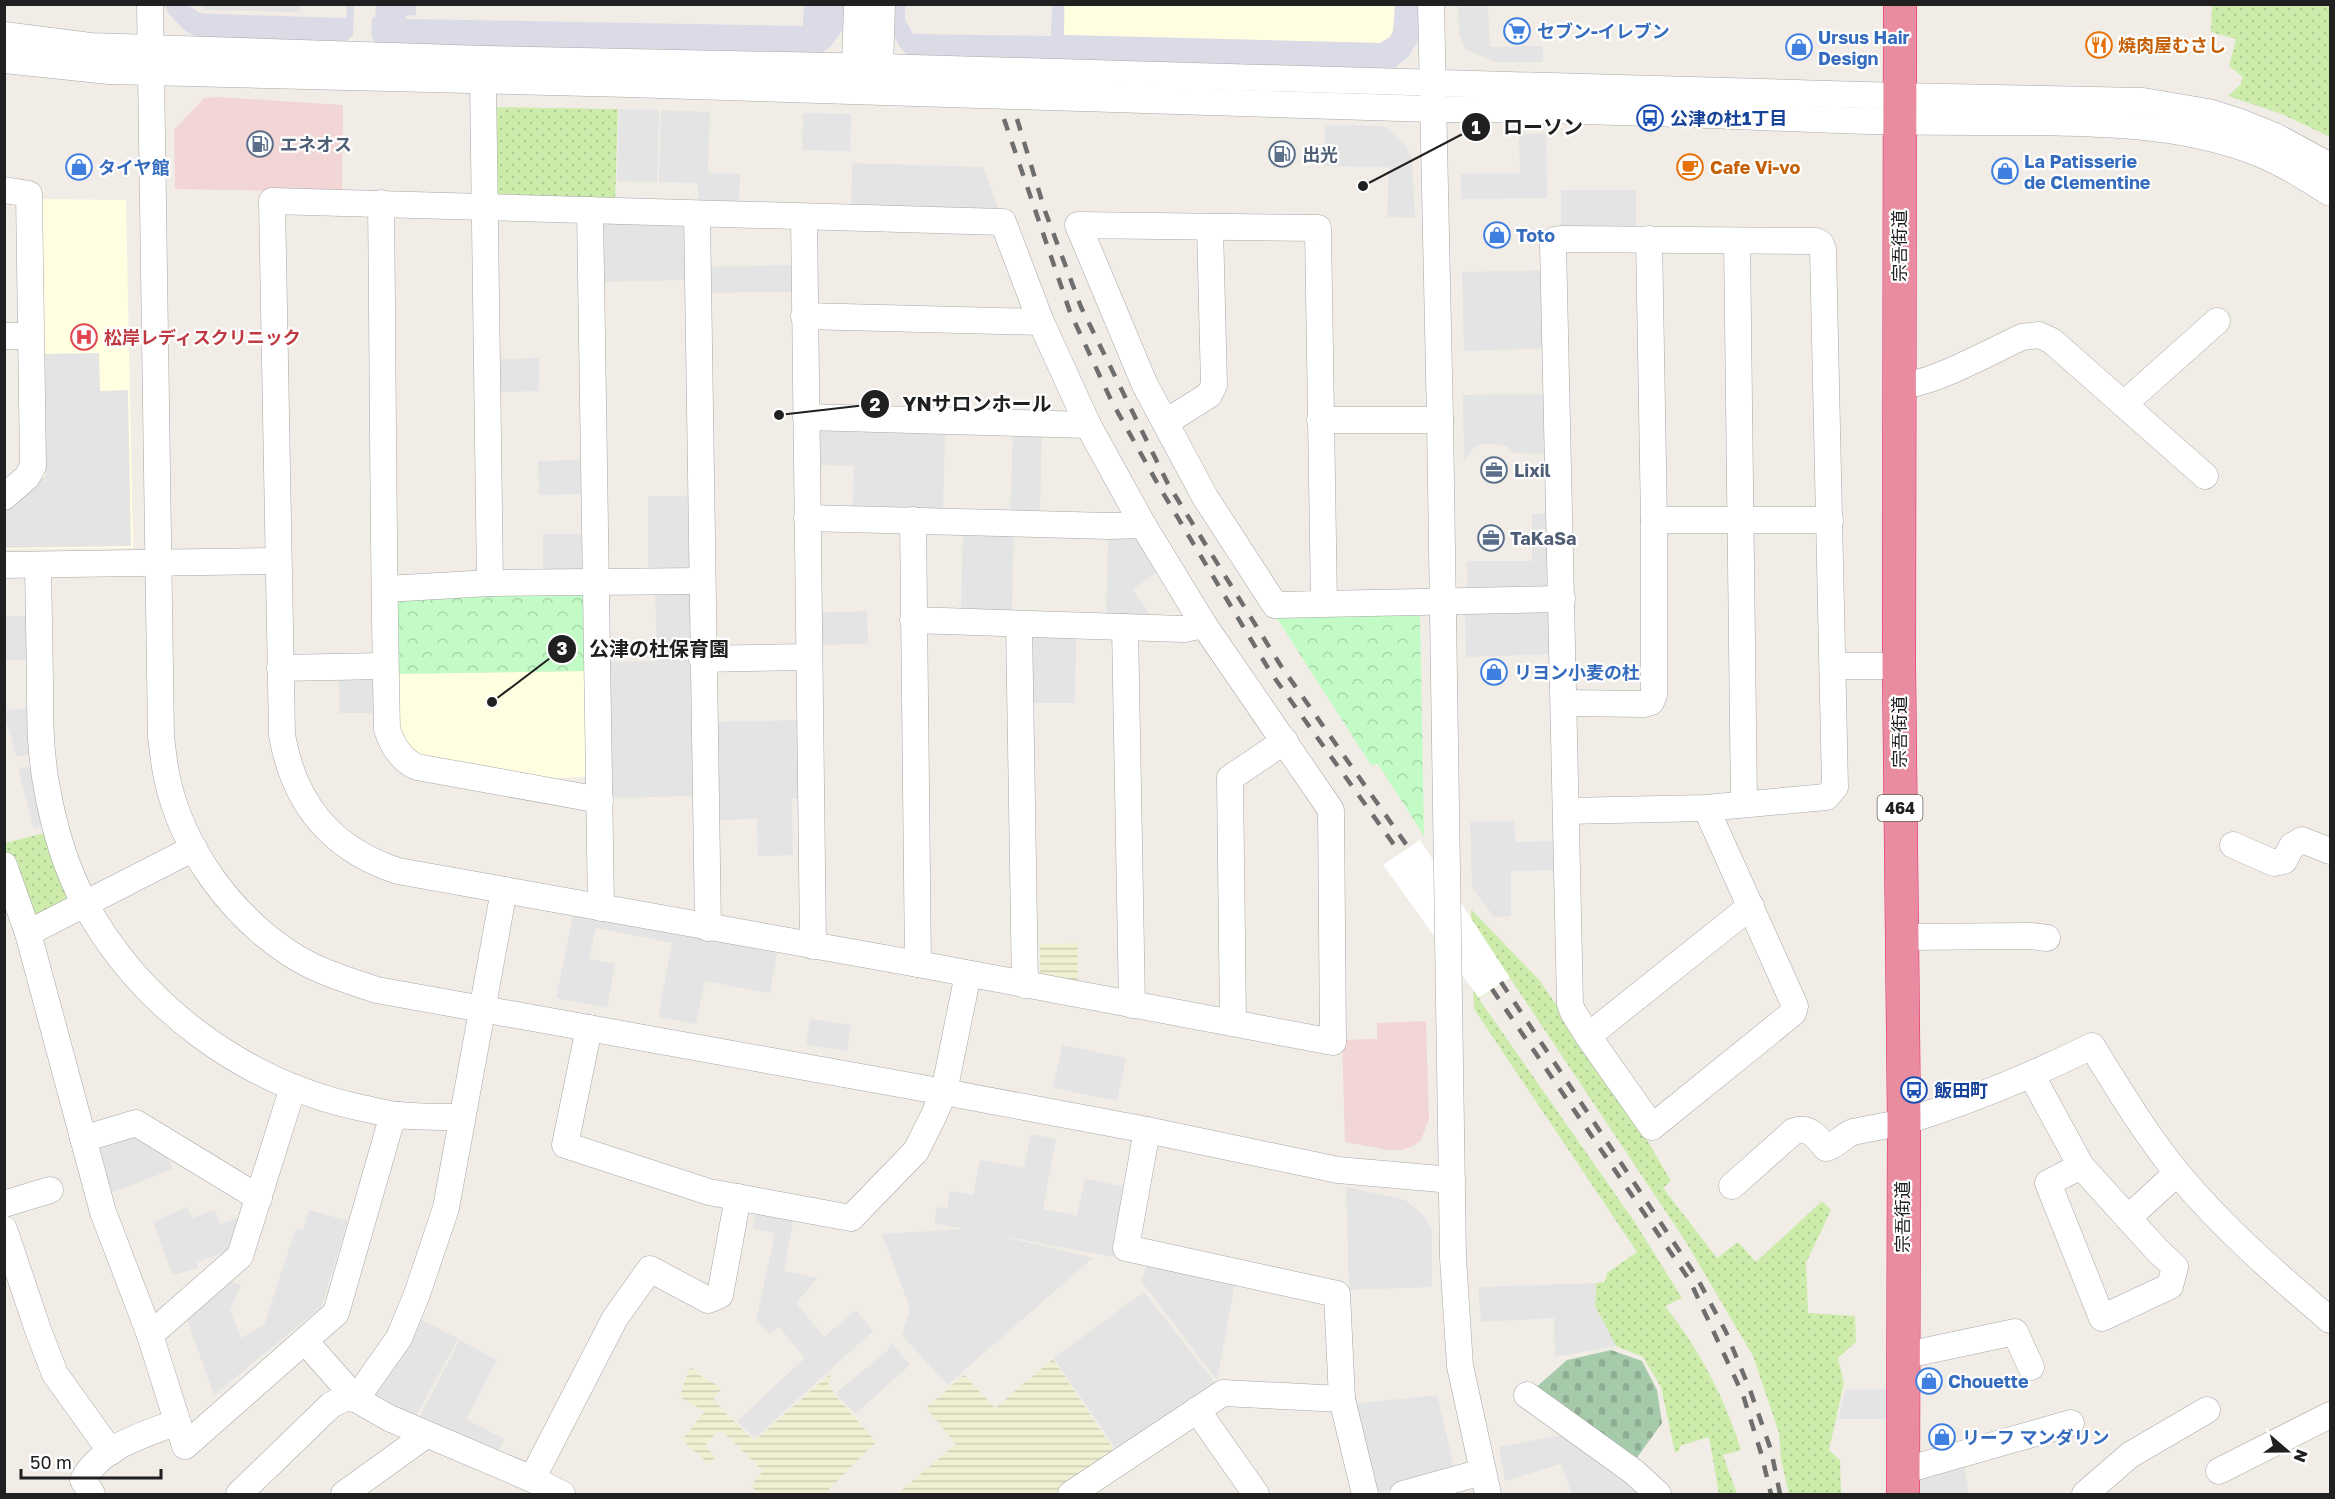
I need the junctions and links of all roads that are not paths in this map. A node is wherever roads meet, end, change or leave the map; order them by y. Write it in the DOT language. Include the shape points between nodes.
graph roads {
  1 [pos="150,4"];
  2 [pos="857,4"];
  3 [pos="882,4"];
  4 [pos="1431,4"];
  5 [pos="1900,4"];
  6 [pos="4,35"];
  7 [pos="149,59"];
  8 [pos="4,60"];
  9 [pos="867,67"];
  10 [pos="483,80"];
  11 [pos="1432,81"];
  12 [pos="867,92"];
  13 [pos="1432,109"];
  14 [pos="1899,109"];
  15 [pos="2331,166"];
  16 [pos="4,190"];
  17 [pos="2331,193"];
  18 [pos="381,203"];
  19 [pos="486,208"];
  20 [pos="590,210"];
  21 [pos="697,214"];
  22 [pos="804,217"];
  23 [pos="1210,227"];
  24 [pos="1649,239"];
  25 [pos="1737,241"];
  26 [pos="804,316"];
  27 [pos="2217,321"];
  28 [pos="1041,322"];
  29 [pos="17,336"];
  30 [pos="1899,385"];
  31 [pos="2124,404"];
  32 [pos="806,417"];
  33 [pos="1320,420"];
  34 [pos="1440,420"];
  35 [pos="1166,422"];
  36 [pos="1088,424"];
  37 [pos="2205,476"];
  38 [pos="4,497"];
  39 [pos="807,518"];
  40 [pos="913,520"];
  41 [pos="1654,520"];
  42 [pos="1830,520"];
  43 [pos="1742,521"];
  44 [pos="1143,525"];
  45 [pos="278,561"];
  46 [pos="158,562"];
  47 [pos="4,565"];
  48 [pos="38,565"];
  49 [pos="597,581"];
  50 [pos="702,581"];
  51 [pos="490,583"];
  52 [pos="386,589"];
  53 [pos="1562,599"];
  54 [pos="1442,601"];
  55 [pos="1324,604"];
  56 [pos="913,620"];
  57 [pos="1018,624"];
  58 [pos="1204,625"];
  59 [pos="1125,627"];
  60 [pos="808,657"];
  61 [pos="702,659"];
  62 [pos="384,666"];
  63 [pos="1833,666"];
  64 [pos="1899,666"];
  65 [pos="280,668"];
  66 [pos="1565,703"];
  67 [pos="1285,741"];
  68 [pos="600,800"];
  69 [pos="1744,804"];
  70 [pos="1706,808"];
  71 [pos="1567,811"];
  72 [pos="2234,844"];
  73 [pos="194,848"];
  74 [pos="2331,851"];
  75 [pos="4,865"];
  76 [pos="504,890"];
  77 [pos="85,904"];
  78 [pos="1751,906"];
  79 [pos="601,908"];
  80 [pos="708,928"];
  81 [pos="28,933"];
  82 [pos="1901,938"];
  83 [pos="2047,938"];
  84 [pos="813,946"];
  85 [pos="918,964"];
  86 [pos="968,975"];
  87 [pos="1025,985"];
  88 [pos="1132,1005"];
  89 [pos="482,1010"];
  90 [pos="1233,1022"];
  91 [pos="589,1029"];
  92 [pos="1588,1036"];
  93 [pos="2032,1076"];
  94 [pos="293,1087"];
  95 [pos="944,1092"];
  96 [pos="397,1115"];
  97 [pos="462,1117"];
  98 [pos="1904,1121"];
  99 [pos="1147,1130"];
  100 [pos="83,1138"];
  101 [pos="2081,1166"];
  102 [pos="2177,1173"];
  103 [pos="1452,1180"];
  104 [pos="1732,1186"];
  105 [pos="50,1190"];
  106 [pos="738,1197"];
  107 [pos="259,1198"];
  108 [pos="4,1204"];
  109 [pos="2128,1218"];
  110 [pos="4,1229"];
  111 [pos="2331,1320"];
  112 [pos="150,1335"];
  113 [pos="305,1341"];
  114 [pos="1902,1356"];
  115 [pos="2031,1367"];
  116 [pos="1527,1395"];
  117 [pos="357,1399"];
  118 [pos="1342,1399"];
  119 [pos="1197,1410"];
  120 [pos="2207,1410"];
  121 [pos="2331,1415"];
  122 [pos="177,1422"];
  123 [pos="2071,1423"];
  124 [pos="426,1435"];
  125 [pos="111,1452"];
  126 [pos="2219,1471"];
  127 [pos="532,1479"];
  128 [pos="1485,1483"];
  129 [pos="1903,1483"];
  130 [pos="92,1494"];
  131 [pos="239,1494"];
  132 [pos="344,1494"];
  133 [pos="562,1494"];
  134 [pos="1071,1494"];
  135 [pos="1256,1494"];
  136 [pos="1365,1494"];
  137 [pos="1403,1494"];
  138 [pos="1658,1494"];
  139 [pos="2085,1494"];
  1 -- 7 [label="street"];
  2 -- 9 [label="street"];
  3 -- 9 [label="street"];
  4 -- 11 [label="street"];
  5 -- 14 [label="highway, 宗吾街道 / 464"];
  6 -- 7 [label="street" via="90,46"];
  7 -- 8 [label="street" via="90,70"];
  7 -- 9 [label="street" via="486,59"];
  7 -- 10 [label="street" via="316,76"];
  7 -- 46 [label="street"];
  9 -- 11 [label="street"];
  9 -- 12 [label="street"];
  10 -- 12 [label="street"];
  10 -- 19 [label="street"];
  11 -- 13 [label="street"];
  11 -- 14 [label="street"];
  12 -- 13 [label="street"];
  13 -- 14 [label="street"];
  13 -- 34 [label="street"];
  14 -- 15 [label="street" via="2092,98 2143,100 2240,122"];
  14 -- 17 [label="street" via="2148,126 2194,133 2252,151"];
  14 -- 30 [label="highway, 宗吾街道 / 464"];
  16 -- 29 [label="street" via="29,194"];
  18 -- 19 [label="street"];
  18 -- 45 [label="street" via="272,201"];
  18 -- 52 [label="street"];
  19 -- 20 [label="street"];
  19 -- 51 [label="street"];
  20 -- 21 [label="street"];
  20 -- 49 [label="street"];
  21 -- 22 [label="street"];
  21 -- 50 [label="street"];
  22 -- 26 [label="street"];
  22 -- 28 [label="street" via="1003,222"];
  23 -- 33 [label="street" via="1318,228"];
  23 -- 35 [label="street" via="1214,385 1209,395"];
  23 -- 35 [label="street" via="1078,225 1145,385"];
  24 -- 25 [label="street"];
  24 -- 41 [label="street"];
  24 -- 53 [label="street" via="1561,239 1553,244"];
  25 -- 42 [label="street" via="1816,241 1823,249"];
  25 -- 43 [label="street"];
  26 -- 28 [label="street"];
  26 -- 32 [label="street"];
  27 -- 31 [label="street"];
  28 -- 36 [label="street"];
  29 -- 38 [label="street" via="33,466 27,477"];
  30 -- 31 [label="street" via="1924,382 2022,337 2039,335 2052,341"];
  30 -- 64 [label="highway, 宗吾街道 / 464"];
  31 -- 37 [label="street"];
  32 -- 36 [label="street"];
  32 -- 39 [label="street"];
  33 -- 34 [label="street"];
  33 -- 55 [label="street"];
  34 -- 54 [label="street"];
  35 -- 55 [label="street" via="1205,497 1275,604"];
  36 -- 44 [label="street"];
  39 -- 40 [label="street"];
  39 -- 60 [label="street"];
  40 -- 44 [label="street"];
  40 -- 56 [label="street"];
  41 -- 43 [label="street"];
  41 -- 66 [label="street" via="1651,702"];
  42 -- 43 [label="street"];
  42 -- 63 [label="street"];
  43 -- 69 [label="street"];
  44 -- 58 [label="street"];
  45 -- 46 [label="street"];
  45 -- 65 [label="street"];
  46 -- 48 [label="street"];
  46 -- 73 [label="street" via="161,737 167,778"];
  47 -- 48 [label="street"];
  48 -- 77 [label="street" via="40,707 46,783 63,851"];
  49 -- 50 [label="street"];
  49 -- 51 [label="street"];
  49 -- 68 [label="street"];
  50 -- 61 [label="street"];
  51 -- 52 [label="street"];
  52 -- 62 [label="street"];
  53 -- 54 [label="street"];
  53 -- 66 [label="street"];
  54 -- 55 [label="street"];
  54 -- 103 [label="street"];
  56 -- 57 [label="street"];
  56 -- 85 [label="street"];
  57 -- 59 [label="street"];
  57 -- 87 [label="street"];
  58 -- 59 [label="street" via="1184,629"];
  58 -- 67 [label="street"];
  59 -- 88 [label="street"];
  60 -- 61 [label="street"];
  60 -- 84 [label="street"];
  61 -- 80 [label="street"];
  62 -- 65 [label="street"];
  62 -- 68 [label="street" via="387,729 409,764"];
  63 -- 64 [label="street"];
  63 -- 69 [label="street" via="1831,794"];
  64 -- 82 [label="highway, 宗吾街道 / 464"];
  65 -- 76 [label="street" via="286,760 295,784 319,821 343,843 376,864"];
  66 -- 71 [label="street"];
  67 -- 90 [label="street" via="1230,778"];
  67 -- 90 [label="street" via="1331,810 1333,1042"];
  68 -- 79 [label="street"];
  69 -- 70 [label="street"];
  70 -- 71 [label="street"];
  70 -- 78 [label="street"];
  71 -- 92 [label="street" via="1570,1004"];
  72 -- 74 [label="street" via="2274,863 2284,861 2292,846 2302,840"];
  73 -- 77 [label="street"];
  73 -- 89 [label="street" via="220,890 252,925 291,954 332,975 377,990"];
  75 -- 81 [label="street"];
  76 -- 79 [label="street"];
  76 -- 89 [label="street"];
  77 -- 81 [label="street"];
  77 -- 94 [label="street" via="141,981 171,1011 231,1058"];
  78 -- 92 [label="street"];
  78 -- 92 [label="street" via="1795,1006 1793,1013 1652,1127"];
  79 -- 80 [label="street"];
  80 -- 84 [label="street"];
  81 -- 100 [label="street"];
  82 -- 83 [label="street"];
  82 -- 98 [label="highway, 宗吾街道 / 464"];
  84 -- 85 [label="street"];
  85 -- 86 [label="street"];
  86 -- 87 [label="street"];
  86 -- 95 [label="street"];
  87 -- 88 [label="street"];
  88 -- 90 [label="street"];
  89 -- 91 [label="street"];
  89 -- 97 [label="street"];
  91 -- 95 [label="street"];
  91 -- 106 [label="street" via="565,1145 709,1192"];
  93 -- 98 [label="street"];
  93 -- 101 [label="street"];
  93 -- 102 [label="street" via="2092,1046"];
  94 -- 96 [label="street"];
  94 -- 107 [label="street"];
  95 -- 99 [label="street"];
  95 -- 106 [label="street" via="916,1151 851,1218"];
  96 -- 97 [label="street"];
  96 -- 113 [label="street" via="390,1125 336,1313"];
  97 -- 117 [label="street" via="446,1208 417,1294 399,1338"];
  98 -- 104 [label="street" via="1853,1132 1826,1148 1807,1130 1794,1131"];
  98 -- 114 [label="highway, 宗吾街道 / 464"];
  99 -- 103 [label="street" via="1338,1170"];
  99 -- 118 [label="street" via="1126,1248 1337,1294"];
  100 -- 107 [label="street" via="136,1123"];
  100 -- 112 [label="street" via="104,1212"];
  101 -- 109 [label="street"];
  101 -- 109 [label="street" via="2048,1183 2102,1318 2170,1286 2175,1267"];
  102 -- 109 [label="street"];
  102 -- 111 [label="street" via="2254,1253"];
  103 -- 128 [label="street" via="1460,1366"];
  105 -- 108 [label="street"];
  106 -- 127 [label="street" via="720,1295 708,1300 650,1269 615,1318"];
  107 -- 112 [label="street" via="240,1256"];
  110 -- 125 [label="street" via="55,1374"];
  112 -- 122 [label="street"];
  113 -- 117 [label="street"];
  113 -- 122 [label="street" via="185,1446"];
  114 -- 115 [label="street" via="2015,1332"];
  114 -- 129 [label="highway, 宗吾街道 / 464"];
  116 -- 138 [label="street" via="1634,1472"];
  117 -- 124 [label="street"];
  117 -- 131 [label="street" via="345,1398 331,1405"];
  118 -- 119 [label="street" via="1223,1393"];
  118 -- 136 [label="street"];
  119 -- 134 [label="street"];
  119 -- 135 [label="street"];
  120 -- 139 [label="street" via="2130,1455"];
  121 -- 126 [label="street"];
  122 -- 125 [label="street"];
  123 -- 129 [label="street"];
  124 -- 127 [label="street"];
  124 -- 132 [label="street"];
  125 -- 130 [label="street" via="90,1468 83,1480"];
  127 -- 133 [label="street"];
  128 -- 137 [label="street"];
}
